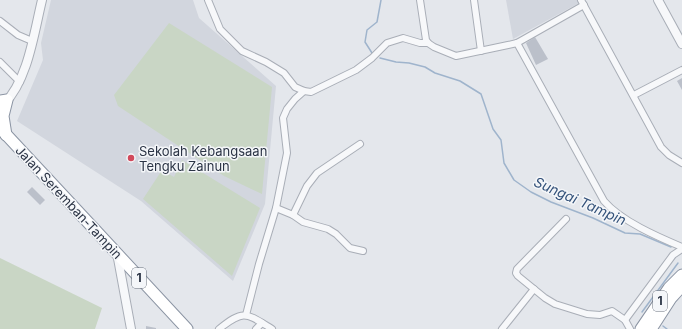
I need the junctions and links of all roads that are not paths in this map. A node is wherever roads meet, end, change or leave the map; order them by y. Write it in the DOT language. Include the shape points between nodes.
graph roads {
  1 [pos="42,0"];
  2 [pos="208,0"];
  3 [pos="420,0"];
  4 [pos="474,0"];
  5 [pos="658,0"];
  6 [pos="583,3"];
  7 [pos="0,21"];
  8 [pos="32,41"];
  9 [pos="428,43"];
  10 [pos="517,43"];
  11 [pos="682,44"];
  12 [pos="481,51"];
  13 [pos="0,62"];
  14 [pos="682,70"];
  15 [pos="20,82"];
  16 [pos="304,91"];
  17 [pos="634,95"];
  18 [pos="2,105"];
  19 [pos="3,132"];
  20 [pos="360,144"];
  21 [pos="682,163"];
  22 [pos="276,208"];
  23 [pos="293,215"];
  24 [pos="566,219"];
  25 [pos="682,248"];
  26 [pos="363,251"];
  27 [pos="117,253"];
  28 [pos="681,277"];
  29 [pos="534,289"];
  30 [pos="246,315"];
  31 [pos="624,320"];
  32 [pos="262,323"];
  33 [pos="131,329"];
  34 [pos="186,329"];
  35 [pos="219,329"];
  36 [pos="256,329"];
  37 [pos="272,329"];
  38 [pos="502,329"];
  39 [pos="630,329"];
  40 [pos="641,329"];
  41 [pos="651,329"];
  1 -- 8 [label="street"];
  2 -- 16 [label="street" via="220,29 242,51 284,73 296,87"];
  3 -- 9 [label="street"];
  4 -- 12 [label="street"];
  5 -- 11 [label="street"];
  6 -- 10 [label="street"];
  6 -- 17 [label="street"];
  7 -- 8 [label="street" via="18,35"];
  8 -- 15 [label="street"];
  9 -- 12 [label="street" via="456,56"];
  9 -- 16 [label="street" via="403,38 387,43 356,70 311,92"];
  10 -- 12 [label="street"];
  10 -- 25 [label="street" via="604,201 636,226"];
  13 -- 15 [label="street"];
  14 -- 17 [label="street"];
  15 -- 18 [label="street"];
  16 -- 22 [label="street" via="287,109 283,118 287,153"];
  17 -- 21 [label="street" via="660,147"];
  18 -- 19 [label="highway"];
  19 -- 27 [label="highway, Jalan Seremban-Tampin / 1"];
  20 -- 23 [label="street" via="317,173 307,186"];
  22 -- 23 [label="street"];
  22 -- 30 [label="street" via="258,264"];
  23 -- 26 [label="street" via="303,222 332,231 350,248"];
  24 -- 29 [label="street" via="517,269 518,276"];
  25 -- 31 [label="street" via="673,255"];
  27 -- 33 [label="street"];
  27 -- 34 [label="highway, Jalan Seremban-Tampin / 1"];
  28 -- 40 [label="highway, 1" via="661,299"];
  28 -- 41 [label="highway, 1"];
  29 -- 31 [label="street" via="555,304 588,314 600,315 612,311"];
  29 -- 38 [label="street"];
  30 -- 32 [label="street"];
  30 -- 35 [label="street" via="235,317"];
  31 -- 39 [label="street"];
  32 -- 36 [label="street"];
  32 -- 37 [label="street"];
}
